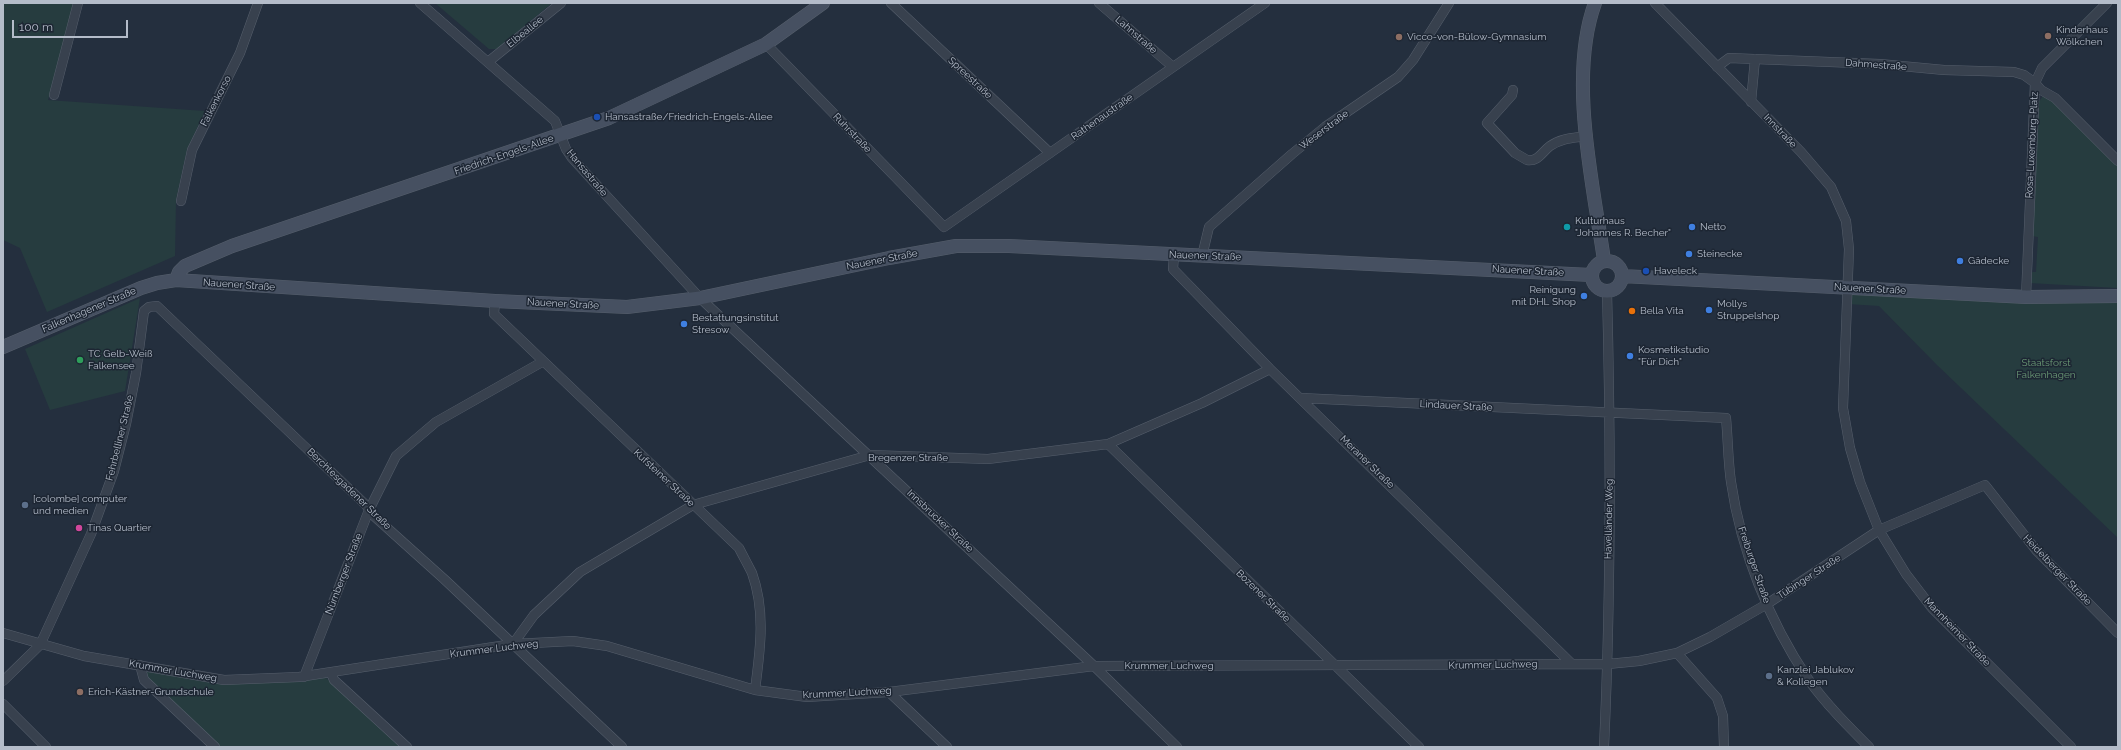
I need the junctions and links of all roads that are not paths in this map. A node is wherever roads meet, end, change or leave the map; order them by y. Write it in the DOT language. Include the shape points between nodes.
graph roads {
  1 [pos="78,3"];
  2 [pos="258,3"];
  3 [pos="420,3"];
  4 [pos="562,3"];
  5 [pos="824,3"];
  6 [pos="891,3"];
  7 [pos="1099,3"];
  8 [pos="1266,3"];
  9 [pos="1449,3"];
  10 [pos="1595,3"];
  11 [pos="1655,3"];
  12 [pos="2107,3"];
  13 [pos="766,44"];
  14 [pos="1755,59"];
  15 [pos="488,62"];
  16 [pos="1717,67"];
  17 [pos="1173,68"];
  18 [pos="2035,83"];
  19 [pos="1513,90"];
  20 [pos="54,95"];
  21 [pos="1751,102"];
  22 [pos="560,136"];
  23 [pos="1587,136"];
  24 [pos="1050,153"];
  25 [pos="2118,162"];
  26 [pos="180,201"];
  27 [pos="938,221"];
  28 [pos="1174,255"];
  29 [pos="1202,256"];
  30 [pos="1604,260"];
  31 [pos="1591,275"];
  32 [pos="1622,276"];
  33 [pos="176,280"];
  34 [pos="1848,287"];
  35 [pos="1608,291"];
  36 [pos="2118,296"];
  37 [pos="2026,297"];
  38 [pos="700,298"];
  39 [pos="495,301"];
  40 [pos="144,311"];
  41 [pos="3,346"];
  42 [pos="542,362"];
  43 [pos="1270,369"];
  44 [pos="1301,398"];
  45 [pos="1610,414"];
  46 [pos="1108,444"];
  47 [pos="870,456"];
  48 [pos="1985,485"];
  49 [pos="693,505"];
  50 [pos="369,510"];
  51 [pos="1880,530"];
  52 [pos="1767,604"];
  53 [pos="3,633"];
  54 [pos="2118,633"];
  55 [pos="513,644"];
  56 [pos="40,645"];
  57 [pos="1677,652"];
  58 [pos="1572,664"];
  59 [pos="1608,664"];
  60 [pos="140,665"];
  61 [pos="1094,666"];
  62 [pos="1336,666"];
  63 [pos="331,673"];
  64 [pos="304,677"];
  65 [pos="3,681"];
  66 [pos="755,690"];
  67 [pos="889,692"];
  68 [pos="3,704"];
  69 [pos="46,747"];
  70 [pos="215,747"];
  71 [pos="407,747"];
  72 [pos="622,747"];
  73 [pos="947,747"];
  74 [pos="1177,747"];
  75 [pos="1419,747"];
  76 [pos="1604,747"];
  77 [pos="1724,747"];
  78 [pos="1869,747"];
  79 [pos="2071,747"];
  1 -- 20 [label="street"];
  2 -- 26 [label="street, Falkenkorso" via="240,53 192,150"];
  3 -- 15 [label="street, Hansastraße"];
  4 -- 15 [label="street, Elbeallee"];
  5 -- 13 [label="main road, Friedrich-Engels-Allee"];
  6 -- 24 [label="street, Spreestraße"];
  7 -- 17 [label="street, Lahnstraße"];
  8 -- 17 [label="street, Rathenaustraße"];
  9 -- 29 [label="street, Weserstraße" via="1413,60 1398,77 1320,132 1208,227"];
  10 -- 23 [label="main road" via="1588,28 1583,71"];
  11 -- 16 [label="street, Innstraße"];
  12 -- 18 [label="street" via="2042,68"];
  13 -- 22 [label="main road, Friedrich-Engels-Allee" via="609,118"];
  13 -- 27 [label="street, Ruhrstraße"];
  14 -- 16 [label="street, Dahmestraße" via="1729,58"];
  14 -- 18 [label="street, Dahmestraße" via="2014,72"];
  14 -- 21 [label="street"];
  15 -- 22 [label="street, Hansastraße" via="555,121"];
  16 -- 21 [label="street, Innstraße"];
  17 -- 24 [label="street, Rathenaustraße"];
  18 -- 25 [label="street, Rosa-Luxemburg-Platz" via="2055,98"];
  18 -- 37 [label="street, Rosa-Luxemburg-Platz"];
  19 -- 23 [label="street" via="1512,95 1487,123 1515,153 1527,160 1536,159 1551,146 1566,139"];
  21 -- 34 [label="street, Innstraße" via="1831,186 1846,221 1849,249"];
  22 -- 33 [label="main road, Friedrich-Engels-Allee" via="232,246 185,266"];
  22 -- 38 [label="street, Hansastraße" via="572,158"];
  23 -- 30 [label="main road"];
  24 -- 27 [label="street, Rathenaustraße" via="944,227"];
  28 -- 29 [label="main road, Nauener Straße"];
  28 -- 38 [label="main road, Nauener Straße" via="1009,246 956,246"];
  28 -- 43 [label="street, Meraner Straße" via="1173,269"];
  29 -- 31 [label="main road, Nauener Straße"];
  30 -- 31 [label="main road" via="1595,265"];
  30 -- 32 [label="main road" via="1615,262 1622,270"];
  31 -- 35 [label="main road" via="1598,288"];
  32 -- 34 [label="main road, Nauener Straße"];
  32 -- 35 [label="main road" via="1616,288"];
  33 -- 39 [label="main road, Nauener Straße"];
  33 -- 41 [label="main road, Falkenhagener Straße" via="141,288"];
  34 -- 37 [label="main road, Nauener Straße"];
  34 -- 51 [label="street, Mannheimer Straße" via="1843,408 1850,448 1860,482"];
  35 -- 45 [label="street, Havelländer Weg"];
  36 -- 37 [label="main road, Nauener Straße"];
  38 -- 39 [label="main road, Nauener Straße" via="627,307"];
  38 -- 47 [label="street, Innsbrucker Straße"];
  39 -- 42 [label="street, Kufsteiner Straße" via="494,314"];
  40 -- 50 [label="street, Berchtesgadener Straße" via="157,306 169,315"];
  40 -- 56 [label="street, Fehrbelliner Straße" via="132,395 114,471 85,550"];
  42 -- 49 [label="street, Kufsteiner Straße"];
  42 -- 50 [label="street, Nürnberger Straße" via="436,422 396,456"];
  43 -- 44 [label="street, Meraner Straße"];
  43 -- 46 [label="street, Bregenzer Straße" via="1202,403"];
  44 -- 45 [label="street, Lindauer Straße"];
  44 -- 58 [label="street, Meraner Straße"];
  45 -- 52 [label="street, Freiburger Straße" via="1726,418 1730,481 1742,538"];
  45 -- 59 [label="street, Havelländer Weg"];
  46 -- 47 [label="street, Bregenzer Straße" via="988,459"];
  46 -- 62 [label="street, Bozener Straße"];
  47 -- 49 [label="street, Bregenzer Straße"];
  47 -- 61 [label="street, Innsbrucker Straße"];
  48 -- 51 [label="street, Tübinger Straße"];
  48 -- 54 [label="street, Heidelberger Straße" via="2036,550"];
  49 -- 55 [label="street, Bregenzer Straße" via="580,572 534,615"];
  49 -- 66 [label="street, Kufsteiner Straße" via="739,548 752,573 762,617"];
  50 -- 55 [label="street, Berchtesgadener Straße"];
  50 -- 64 [label="street, Nürnberger Straße"];
  51 -- 52 [label="street, Tübinger Straße"];
  51 -- 79 [label="street, Mannheimer Straße" via="1906,574 1932,608"];
  52 -- 57 [label="street, Tübinger Straße" via="1710,637"];
  52 -- 78 [label="street, Freiburger Straße" via="1786,643 1809,679 1837,715"];
  53 -- 56 [label="street, Krummer Luchweg"];
  55 -- 63 [label="street, Krummer Luchweg"];
  55 -- 66 [label="street, Krummer Luchweg" via="573,641 607,646"];
  55 -- 72 [label="street, Berchtesgadener Straße"];
  56 -- 60 [label="street, Krummer Luchweg" via="84,656"];
  56 -- 65 [label="street, Fehrbelliner Straße"];
  57 -- 59 [label="street, Tübinger Straße" via="1639,661"];
  57 -- 77 [label="street" via="1718,698 1723,716"];
  58 -- 59 [label="street, Krummer Luchweg"];
  58 -- 62 [label="street, Krummer Luchweg"];
  59 -- 76 [label="street, Havelländer Weg"];
  60 -- 64 [label="street, Krummer Luchweg" via="224,680"];
  60 -- 70 [label="street" via="144,680"];
  61 -- 62 [label="street, Krummer Luchweg"];
  61 -- 67 [label="street, Krummer Luchweg"];
  61 -- 74 [label="street, Innsbrucker Straße"];
  62 -- 75 [label="street, Bozener Straße"];
  63 -- 64 [label="street, Krummer Luchweg"];
  63 -- 71 [label="street" via="334,680"];
  66 -- 67 [label="street, Krummer Luchweg" via="807,697"];
  67 -- 73 [label="street"];
  68 -- 69 [label="street"];
}
